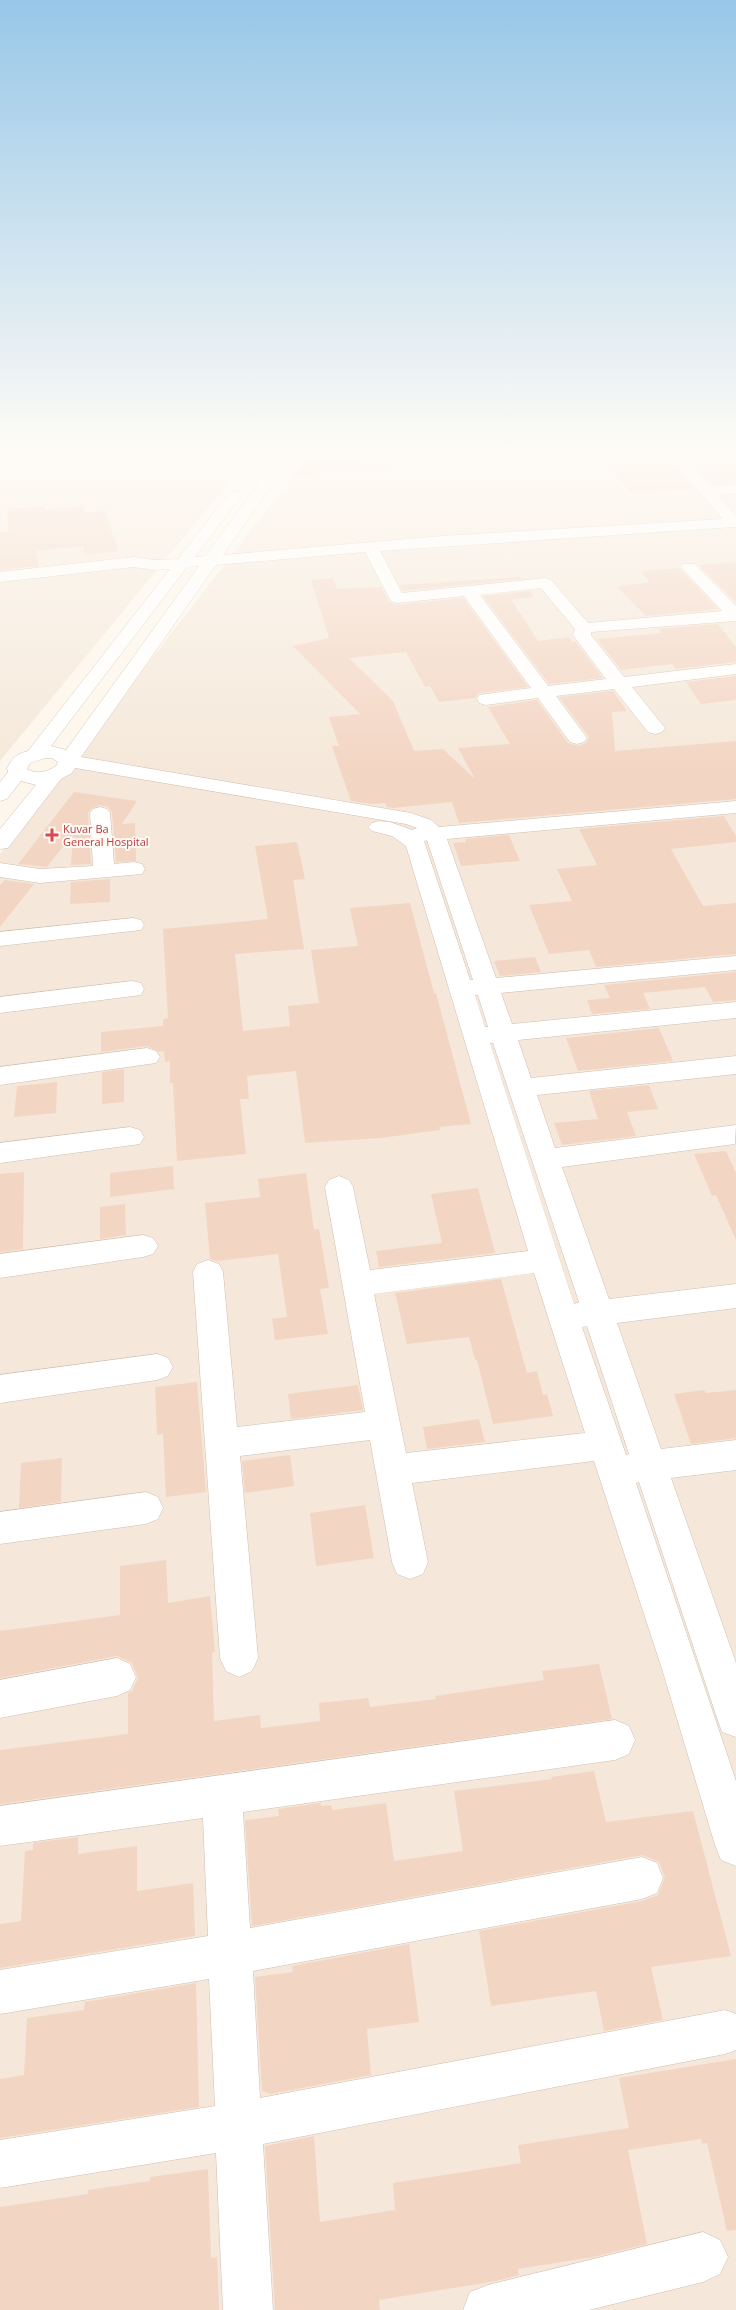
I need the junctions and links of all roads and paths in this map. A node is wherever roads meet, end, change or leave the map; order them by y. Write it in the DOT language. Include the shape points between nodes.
graph roads {
  1 [pos="189,556"];
  2 [pos="213,556"];
  3 [pos="253,556"];
  4 [pos="375,556"];
  5 [pos="211,559"];
  6 [pos="183,563"];
  7 [pos="154,564"];
  8 [pos="689,567"];
  9 [pos="0,577"];
  10 [pos="0,588"];
  11 [pos="468,590"];
  12 [pos="736,615"];
  13 [pos="584,628"];
  14 [pos="736,669"];
  15 [pos="617,683"];
  16 [pos="544,692"];
  17 [pos="486,699"];
  18 [pos="655,728"];
  19 [pos="577,738"];
  20 [pos="36,753"];
  21 [pos="60,770"];
  22 [pos="18,772"];
  23 [pos="0,795"];
  24 [pos="736,807"];
  25 [pos="100,813"];
  26 [pos="422,835"];
  27 [pos="0,843"];
  28 [pos="134,869"];
  29 [pos="0,870"];
  30 [pos="104,872"];
  31 [pos="133,924"];
  32 [pos="0,939"];
  33 [pos="736,963"];
  34 [pos="475,988"];
  35 [pos="132,989"];
  36 [pos="0,1005"];
  37 [pos="736,1010"];
  38 [pos="504,1034"];
  39 [pos="476,1036"];
  40 [pos="147,1057"];
  41 [pos="736,1064"];
  42 [pos="0,1076"];
  43 [pos="522,1088"];
  44 [pos="735,1134"];
  45 [pos="130,1137"];
  46 [pos="0,1153"];
  47 [pos="546,1159"];
  48 [pos="338,1186"];
  49 [pos="144,1246"];
  50 [pos="545,1260"];
  51 [pos="0,1266"];
  52 [pos="208,1272"];
  53 [pos="357,1284"];
  54 [pos="736,1296"];
  55 [pos="598,1312"];
  56 [pos="563,1317"];
  57 [pos="157,1367"];
  58 [pos="0,1389"];
  59 [pos="383,1424"];
  60 [pos="222,1444"];
  61 [pos="736,1455"];
  62 [pos="610,1458"];
  63 [pos="651,1466"];
  64 [pos="392,1470"];
  65 [pos="146,1508"];
  66 [pos="0,1528"];
  67 [pos="410,1562"];
  68 [pos="239,1658"];
  69 [pos="727,1662"];
  70 [pos="681,1669"];
  71 [pos="117,1677"];
  72 [pos="0,1699"];
  73 [pos="736,1718"];
  74 [pos="615,1740"];
  75 [pos="222,1794"];
  76 [pos="0,1826"];
  77 [pos="736,1845"];
  78 [pos="642,1878"];
  79 [pos="229,1954"];
  80 [pos="0,1992"];
  81 [pos="725,2032"];
  82 [pos="238,2126"];
  83 [pos="0,2164"];
  84 [pos="703,2257"];
  85 [pos="248,2310"];
  86 [pos="488,2310"];
  1 -- 6 [label="street"];
  2 -- 5 [label="street"];
  3 -- 5 [label="street"];
  4 -- 11 [label="street" via="397,598"];
  5 -- 6 [label="street"];
  5 -- 21 [label="street"];
  6 -- 7 [label="street"];
  6 -- 20 [label="street"];
  7 -- 9 [label="street" via="134,562"];
  7 -- 10 [label="street" via="137,573"];
  8 -- 12 [label="street"];
  11 -- 13 [label="street" via="545,582"];
  11 -- 16 [label="street"];
  12 -- 13 [label="street"];
  13 -- 15 [label="street" via="582,635"];
  14 -- 15 [label="street"];
  15 -- 16 [label="street"];
  15 -- 18 [label="street"];
  16 -- 17 [label="street"];
  16 -- 19 [label="street"];
  20 -- 21 [label="street" via="60,754"];
  20 -- 22 [label="street" via="22,759"];
  21 -- 22 [label="street" via="36,779"];
  21 -- 26 [label="street"];
  21 -- 27 [label="street"];
  22 -- 23 [label="street"];
  24 -- 26 [label="street"];
  25 -- 30 [label="street"];
  26 -- 34 [label="street" via="416,845"];
  28 -- 30 [label="street"];
  29 -- 30 [label="street" via="40,876"];
  31 -- 32 [label="street"];
  33 -- 34 [label="street"];
  34 -- 38 [label="street"];
  34 -- 39 [label="street"];
  35 -- 36 [label="street"];
  37 -- 38 [label="street"];
  38 -- 39 [label="street"];
  38 -- 43 [label="street"];
  39 -- 50 [label="street"];
  40 -- 42 [label="street"];
  41 -- 43 [label="street"];
  43 -- 47 [label="street"];
  44 -- 47 [label="street"];
  45 -- 46 [label="street"];
  47 -- 55 [label="street"];
  48 -- 53 [label="street"];
  49 -- 51 [label="street"];
  50 -- 53 [label="street"];
  50 -- 56 [label="street"];
  52 -- 60 [label="street"];
  53 -- 59 [label="street"];
  54 -- 55 [label="street"];
  55 -- 56 [label="street"];
  55 -- 63 [label="street"];
  56 -- 62 [label="street"];
  57 -- 58 [label="street"];
  59 -- 60 [label="street"];
  59 -- 64 [label="street"];
  60 -- 68 [label="street"];
  61 -- 63 [label="street"];
  62 -- 63 [label="street"];
  62 -- 64 [label="street"];
  62 -- 70 [label="street"];
  63 -- 69 [label="street"];
  64 -- 67 [label="street"];
  65 -- 66 [label="street"];
  69 -- 70 [label="street"];
  69 -- 73 [label="street"];
  70 -- 77 [label="street"];
  71 -- 72 [label="street"];
  74 -- 75 [label="street"];
  75 -- 76 [label="street"];
  75 -- 79 [label="street"];
  78 -- 79 [label="street"];
  79 -- 80 [label="street"];
  79 -- 82 [label="street"];
  81 -- 82 [label="street"];
  82 -- 83 [label="street"];
  82 -- 85 [label="street"];
  84 -- 86 [label="street"];
}
